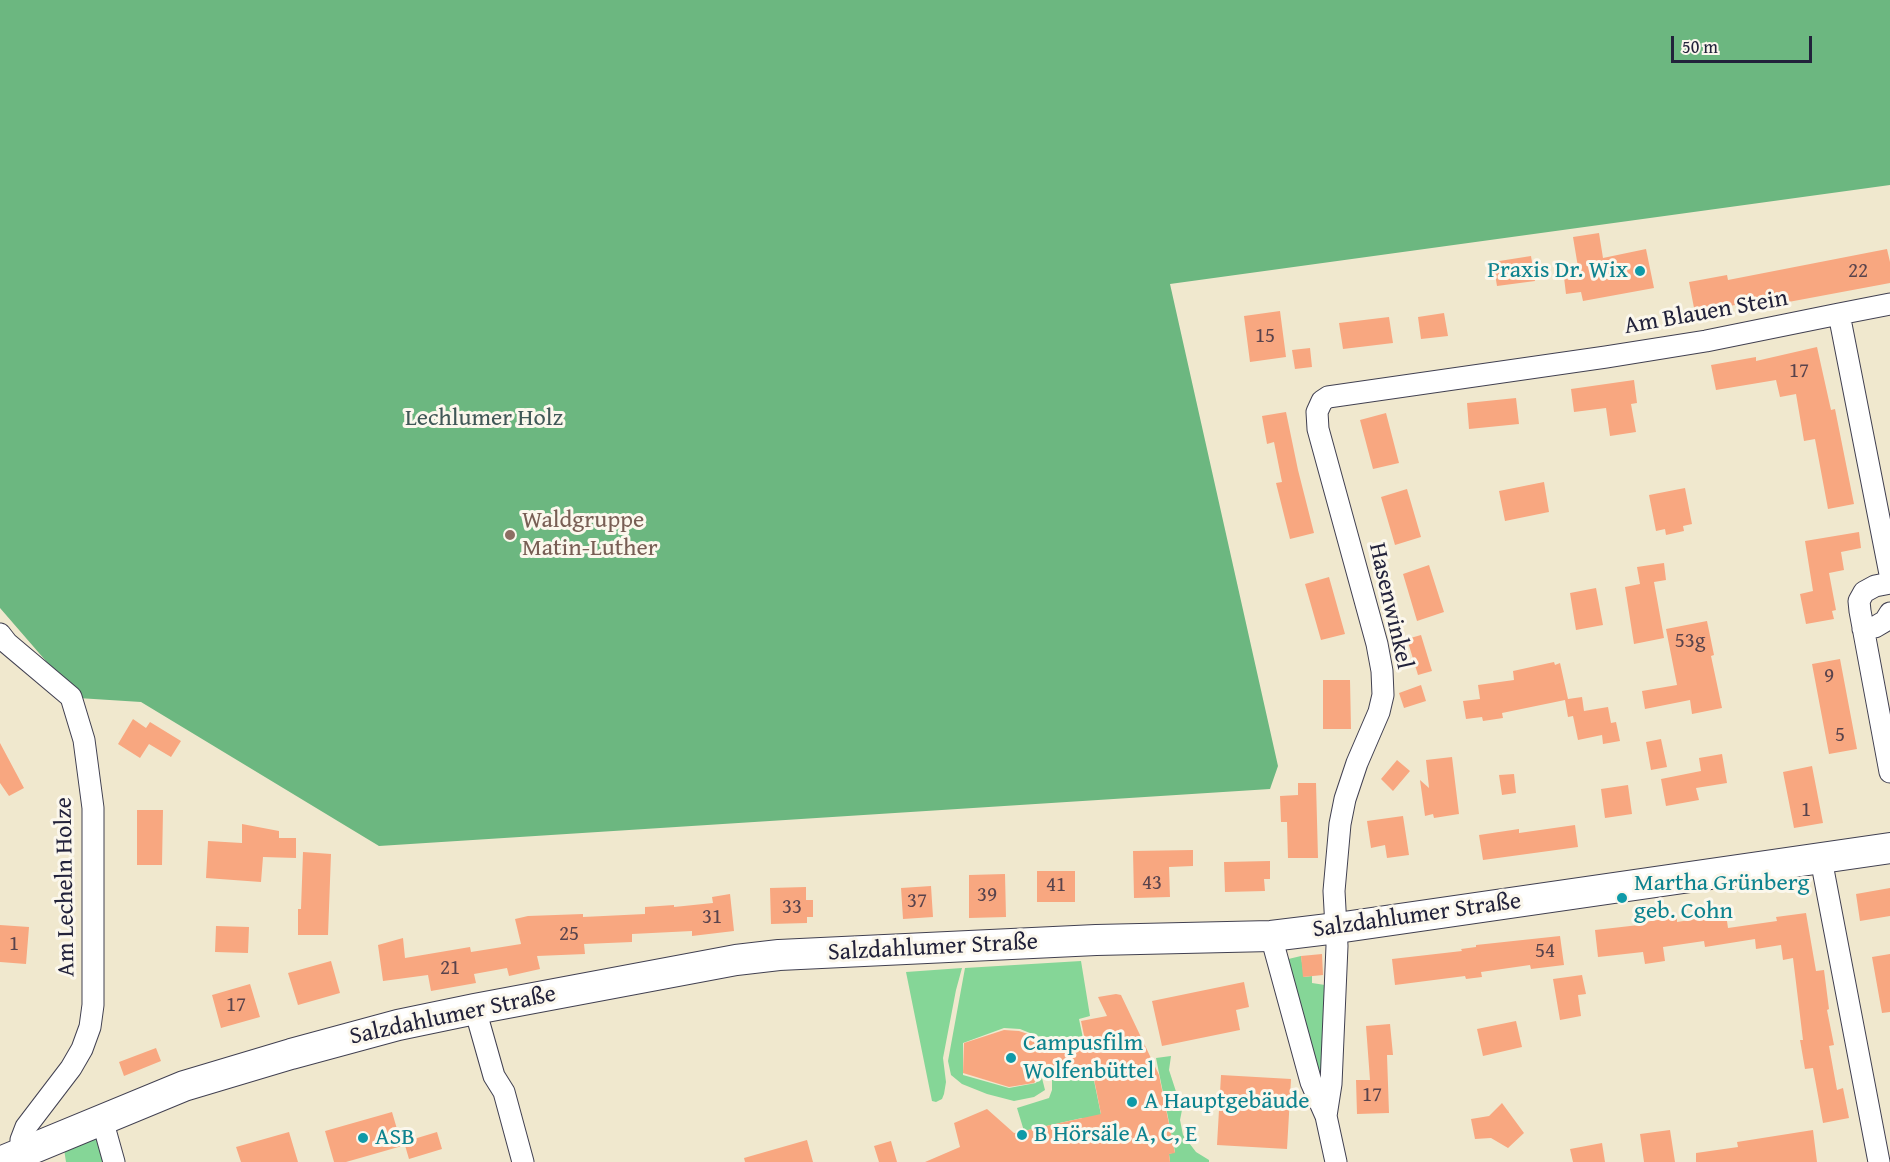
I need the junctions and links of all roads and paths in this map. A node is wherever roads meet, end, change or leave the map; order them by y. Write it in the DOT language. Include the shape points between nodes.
graph roads {
  1 [pos="1890,304"];
  2 [pos="1839,314"];
  3 [pos="1322,401"];
  4 [pos="1890,574"];
  5 [pos="1890,583"];
  6 [pos="1890,613"];
  7 [pos="1863,629"];
  8 [pos="0,634"];
  9 [pos="1890,772"];
  10 [pos="1890,848"];
  11 [pos="1821,859"];
  12 [pos="1337,928"];
  13 [pos="1271,936"];
  14 [pos="475,1009"];
  15 [pos="1326,1116"];
  16 [pos="102,1119"];
  17 [pos="11,1157"];
  18 [pos="114,1162"];
  19 [pos="523,1162"];
  20 [pos="1336,1162"];
  21 [pos="1878,1162"];
  1 -- 2 [label="street, Am Blauen Stein"];
  2 -- 3 [label="street, Am Blauen Stein" via="1695,343 1328,397"];
  2 -- 4 [label="street"];
  3 -- 12 [label="street, Hasenwinkel" via="1317,412 1318,429 1377,644 1383,695 1357,763 1340,824 1334,891"];
  5 -- 7 [label="street" via="1864,592 1859,601"];
  6 -- 7 [label="street" via="1875,627"];
  7 -- 9 [label="street"];
  8 -- 17 [label="street, Am Lecheln Holze" via="71,697 84,740 93,808 90,1027 71,1068 26,1127"];
  10 -- 11 [label="main road, Salzdahlumer Straße"];
  11 -- 12 [label="main road, Salzdahlumer Straße"];
  11 -- 21 [label="street"];
  12 -- 13 [label="main road, Salzdahlumer Straße"];
  12 -- 15 [label="street, Hasenwinkel" via="1331,1084"];
  13 -- 14 [label="main road, Salzdahlumer Straße" via="1096,940 779,956 681,969"];
  13 -- 15 [label="street" via="1311,1082"];
  14 -- 16 [label="main road, Salzdahlumer Straße" via="291,1054 184,1086"];
  14 -- 19 [label="street"];
  15 -- 20 [label="street"];
  16 -- 17 [label="main road, Salzdahlumer Straße"];
  16 -- 18 [label="street"];
}
